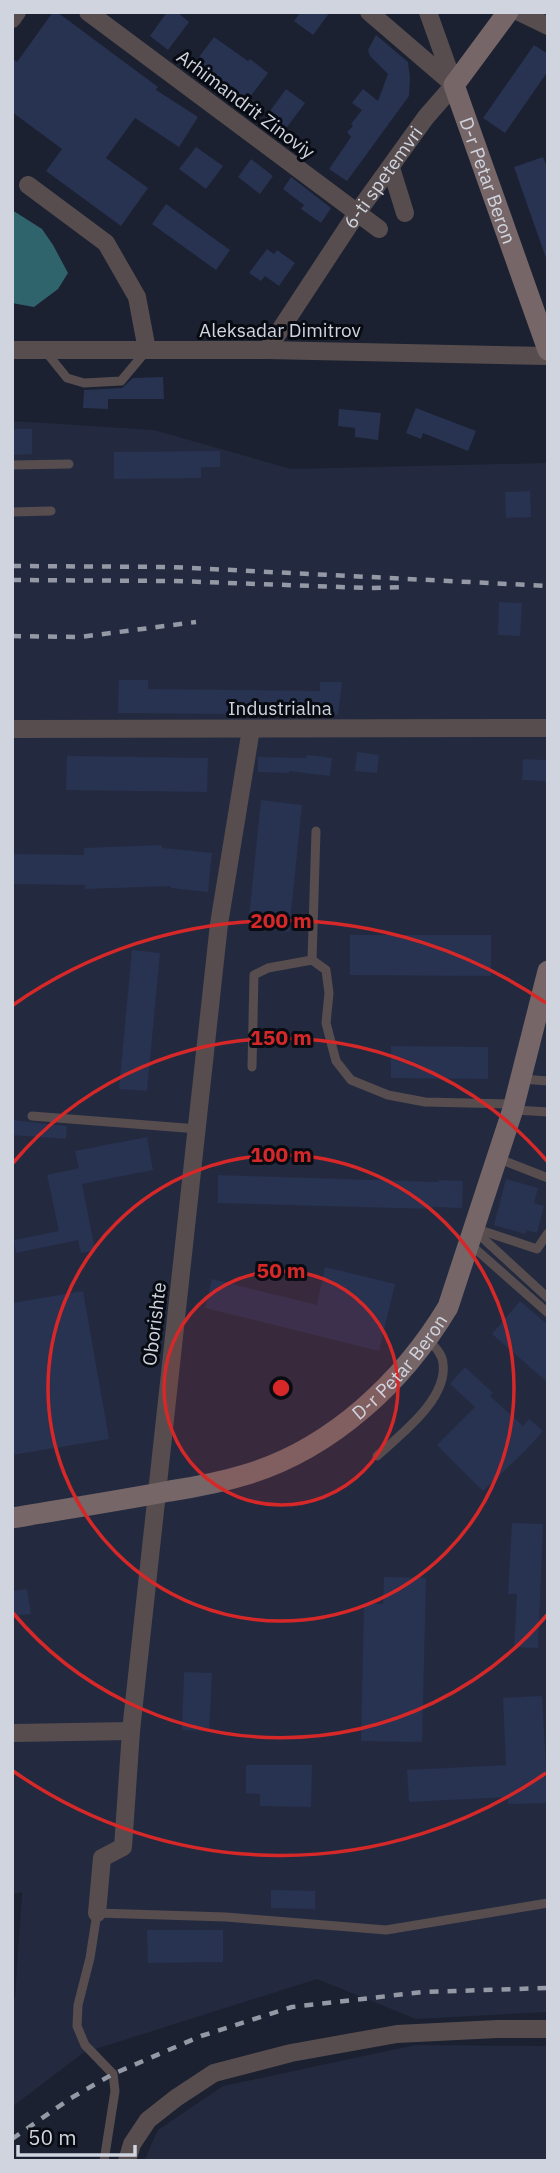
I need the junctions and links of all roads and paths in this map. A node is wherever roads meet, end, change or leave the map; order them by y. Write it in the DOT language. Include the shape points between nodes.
graph roads {
  1 [pos="17,12"];
  2 [pos="88,12"];
  3 [pos="369,12"];
  4 [pos="428,12"];
  5 [pos="508,12"];
  6 [pos="519,12"];
  7 [pos="12,19"];
  8 [pos="548,26"];
  9 [pos="454,85"];
  10 [pos="391,168"];
  11 [pos="28,185"];
  12 [pos="357,213"];
  13 [pos="405,213"];
  14 [pos="379,229"];
  15 [pos="12,350"];
  16 [pos="45,350"];
  17 [pos="147,350"];
  18 [pos="267,350"];
  19 [pos="548,350"];
  20 [pos="548,356"];
  21 [pos="69,464"];
  22 [pos="12,466"];
  23 [pos="51,511"];
  24 [pos="12,512"];
  25 [pos="548,728"];
  26 [pos="12,729"];
  27 [pos="250,729"];
  28 [pos="316,831"];
  29 [pos="312,960"];
  30 [pos="548,971"];
  31 [pos="544,1000"];
  32 [pos="252,1067"];
  33 [pos="521,1079"];
  34 [pos="548,1082"];
  35 [pos="514,1107"];
  36 [pos="548,1112"];
  37 [pos="32,1116"];
  38 [pos="198,1129"];
  39 [pos="498,1158"];
  40 [pos="548,1178"];
  41 [pos="548,1233"];
  42 [pos="472,1234"];
  43 [pos="548,1298"];
  44 [pos="548,1313"];
  45 [pos="426,1339"];
  46 [pos="377,1456"];
  47 [pos="156,1494"];
  48 [pos="12,1518"];
  49 [pos="131,1731"];
  50 [pos="14,1733"];
  51 [pos="548,1903"];
  52 [pos="97,1913"];
  53 [pos="548,2029"];
  54 [pos="104,2161"];
  55 [pos="127,2161"];
  1 -- 7 [label="street"];
  2 -- 12 [label="street, Arhimandrit Zinoviy"];
  3 -- 9 [label="street"];
  4 -- 9 [label="street, D-r Petar Beron"];
  5 -- 9 [label="street, 6-ti spetemvri"];
  6 -- 8 [label="street"];
  9 -- 10 [label="street, 6-ti spetemvri"];
  9 -- 19 [label="street, D-r Petar Beron"];
  10 -- 12 [label="street, 6-ti spetemvri"];
  10 -- 13 [label="street"];
  11 -- 17 [label="street" via="106,243 137,297"];
  12 -- 14 [label="street, Arhimandrit Zinoviy"];
  12 -- 18 [label="street, 6-ti spetemvri"];
  15 -- 16 [label="street, Aleksadar Dimitrov"];
  16 -- 17 [label="street, Aleksadar Dimitrov"];
  16 -- 17 [label="lane" via="66,378 84,383 121,381"];
  17 -- 18 [label="street, Aleksadar Dimitrov"];
  18 -- 20 [label="street, Aleksadar Dimitrov"];
  21 -- 22 [label="lane"];
  23 -- 24 [label="lane"];
  25 -- 27 [label="street, Industrialna"];
  26 -- 27 [label="street, Industrialna"];
  27 -- 38 [label="street, Oborishte" via="219,924"];
  28 -- 29 [label="lane"];
  29 -- 32 [label="lane" via="254,975"];
  29 -- 35 [label="lane" via="326,970 326,1023 336,1061 351,1080 388,1095 425,1102"];
  30 -- 31 [label="street, D-r Petar Beron"];
  31 -- 33 [label="street, D-r Petar Beron"];
  33 -- 34 [label="lane"];
  33 -- 35 [label="street, D-r Petar Beron"];
  35 -- 36 [label="lane"];
  35 -- 39 [label="street, D-r Petar Beron"];
  37 -- 38 [label="lane"];
  38 -- 47 [label="street, Oborishte"];
  39 -- 40 [label="lane"];
  39 -- 42 [label="street, D-r Petar Beron"];
  41 -- 42 [label="lane" via="537,1249"];
  42 -- 43 [label="lane"];
  42 -- 44 [label="lane"];
  42 -- 45 [label="street, D-r Petar Beron" via="448,1307"];
  45 -- 46 [label="lane" via="443,1361 438,1389 425,1411"];
  45 -- 47 [label="street, D-r Petar Beron" via="347,1423 288,1459 248,1474"];
  47 -- 48 [label="street, D-r Petar Beron"];
  47 -- 49 [label="street, Oborishte"];
  49 -- 50 [label="street"];
  49 -- 52 [label="street, Oborishte" via="123,1847 102,1858"];
  51 -- 52 [label="lane" via="386,1930 226,1917"];
  52 -- 54 [label="lane" via="77,2026 85,2045 113,2074 115,2091"];
  53 -- 55 [label="street" via="397,2034 291,2053 214,2073 148,2120"];
}
